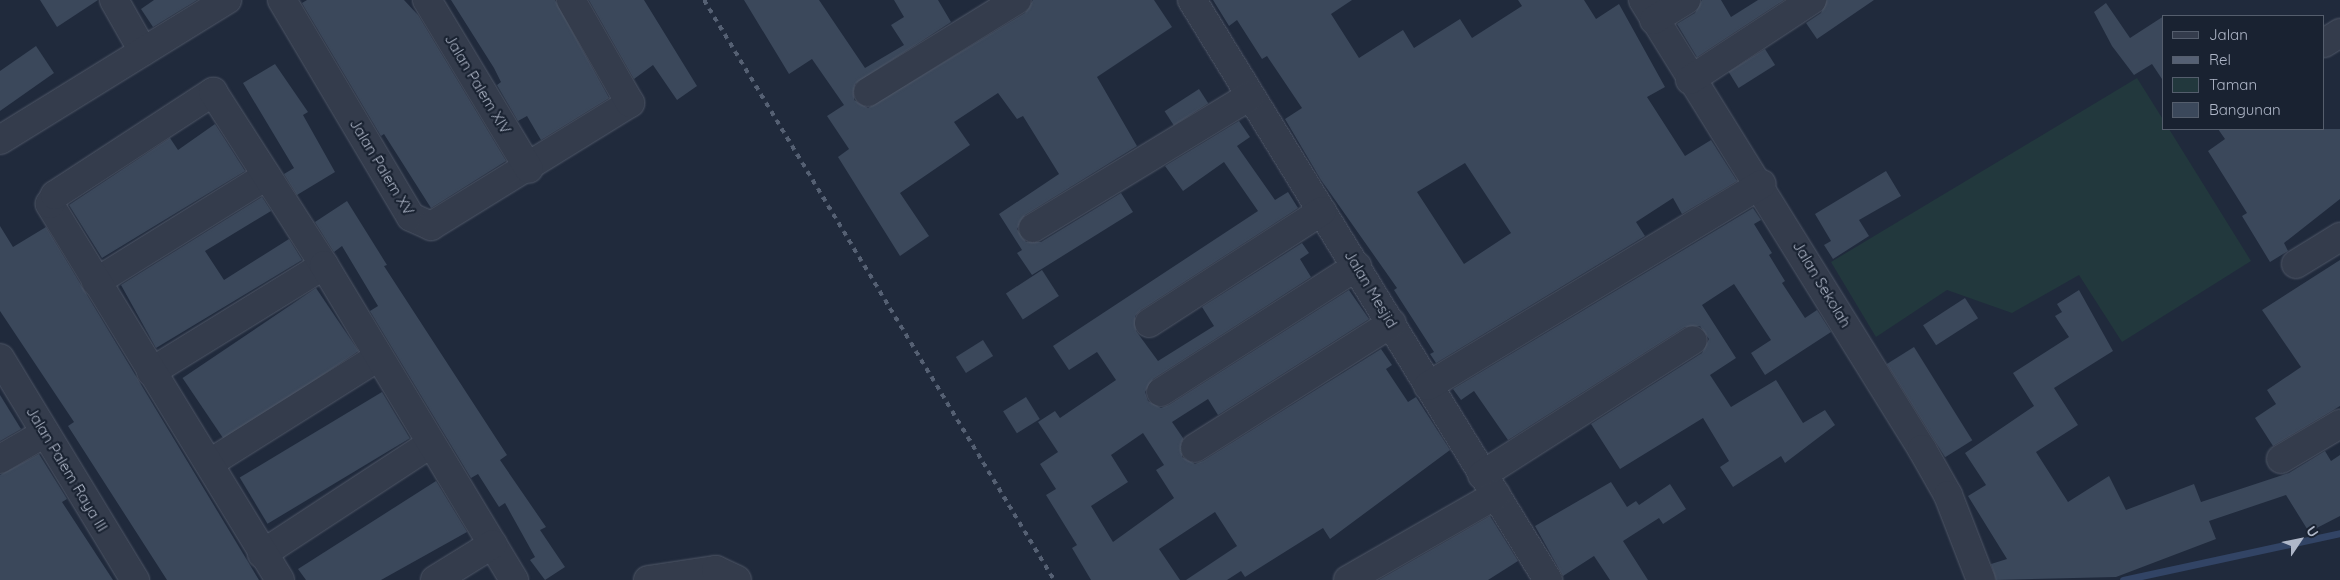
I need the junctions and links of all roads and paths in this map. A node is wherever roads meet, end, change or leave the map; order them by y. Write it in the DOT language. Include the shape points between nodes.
graph roads {
  1 [pos="114,0"];
  2 [pos="228,0"];
  3 [pos="282,0"];
  4 [pos="427,0"];
  5 [pos="571,0"];
  6 [pos="1017,0"];
  7 [pos="1192,0"];
  8 [pos="1686,0"];
  9 [pos="1812,0"];
  10 [pos="1648,10"];
  11 [pos="2340,33"];
  12 [pos="2325,42"];
  13 [pos="143,51"];
  14 [pos="1690,80"];
  15 [pos="868,92"];
  16 [pos="1250,96"];
  17 [pos="0,140"];
  18 [pos="529,169"];
  19 [pos="265,177"];
  20 [pos="1762,184"];
  21 [pos="1322,211"];
  22 [pos="1033,228"];
  23 [pos="2340,237"];
  24 [pos="324,264"];
  25 [pos="2296,264"];
  26 [pos="1357,266"];
  27 [pos="96,282"];
  28 [pos="1149,323"];
  29 [pos="1392,323"];
  30 [pos="1693,340"];
  31 [pos="378,357"];
  32 [pos="0,358"];
  33 [pos="152,372"];
  34 [pos="1428,386"];
  35 [pos="1161,392"];
  36 [pos="2340,424"];
  37 [pos="45,433"];
  38 [pos="430,444"];
  39 [pos="1195,448"];
  40 [pos="0,458"];
  41 [pos="2281,459"];
  42 [pos="210,464"];
  43 [pos="1489,485"];
  44 [pos="493,544"];
  45 [pos="262,554"];
  46 [pos="1978,572"];
  47 [pos="135,580"];
  48 [pos="280,580"];
  49 [pos="435,580"];
  50 [pos="514,580"];
  51 [pos="648,580"];
  52 [pos="737,580"];
  53 [pos="1348,580"];
  54 [pos="1548,580"];
  1 -- 13 [label="street"];
  2 -- 13 [label="street"];
  3 -- 18 [label="street, Jalan Palem XV" via="411,217 420,225 431,226"];
  4 -- 18 [label="street, Jalan Palem XIV"];
  5 -- 18 [label="street" via="630,103"];
  6 -- 15 [label="street"];
  7 -- 16 [label="street, Jalan Mesjid"];
  8 -- 10 [label="street"];
  9 -- 14 [label="street"];
  10 -- 14 [label="street, Jalan Sekolah"];
  11 -- 12 [label="street"];
  13 -- 17 [label="street"];
  14 -- 20 [label="street, Jalan Sekolah"];
  16 -- 21 [label="street, Jalan Mesjid"];
  16 -- 22 [label="street"];
  19 -- 24 [label="street"];
  19 -- 27 [label="street"];
  19 -- 27 [label="street" via="213,92 55,195 50,204 54,214"];
  20 -- 34 [label="street"];
  20 -- 46 [label="street, Jalan Sekolah" via="1948,495"];
  21 -- 26 [label="street, Jalan Mesjid"];
  21 -- 28 [label="street"];
  23 -- 25 [label="street"];
  24 -- 31 [label="street"];
  24 -- 33 [label="street"];
  26 -- 29 [label="street, Jalan Mesjid"];
  26 -- 35 [label="street"];
  27 -- 33 [label="street"];
  29 -- 34 [label="street, Jalan Mesjid"];
  29 -- 39 [label="street"];
  30 -- 43 [label="street"];
  31 -- 38 [label="street"];
  31 -- 42 [label="street"];
  32 -- 37 [label="street, Jalan Palem Raya III"];
  33 -- 42 [label="street"];
  34 -- 43 [label="street, Jalan Mesjid"];
  36 -- 41 [label="street"];
  37 -- 40 [label="street"];
  37 -- 47 [label="street, Jalan Palem Raya III"];
  38 -- 44 [label="street"];
  38 -- 45 [label="street"];
  42 -- 45 [label="street"];
  43 -- 53 [label="street"];
  43 -- 54 [label="street, Jalan Mesjid"];
  44 -- 49 [label="street"];
  44 -- 50 [label="street"];
  45 -- 48 [label="street"];
  51 -- 52 [label="street" via="716,570"];
}
